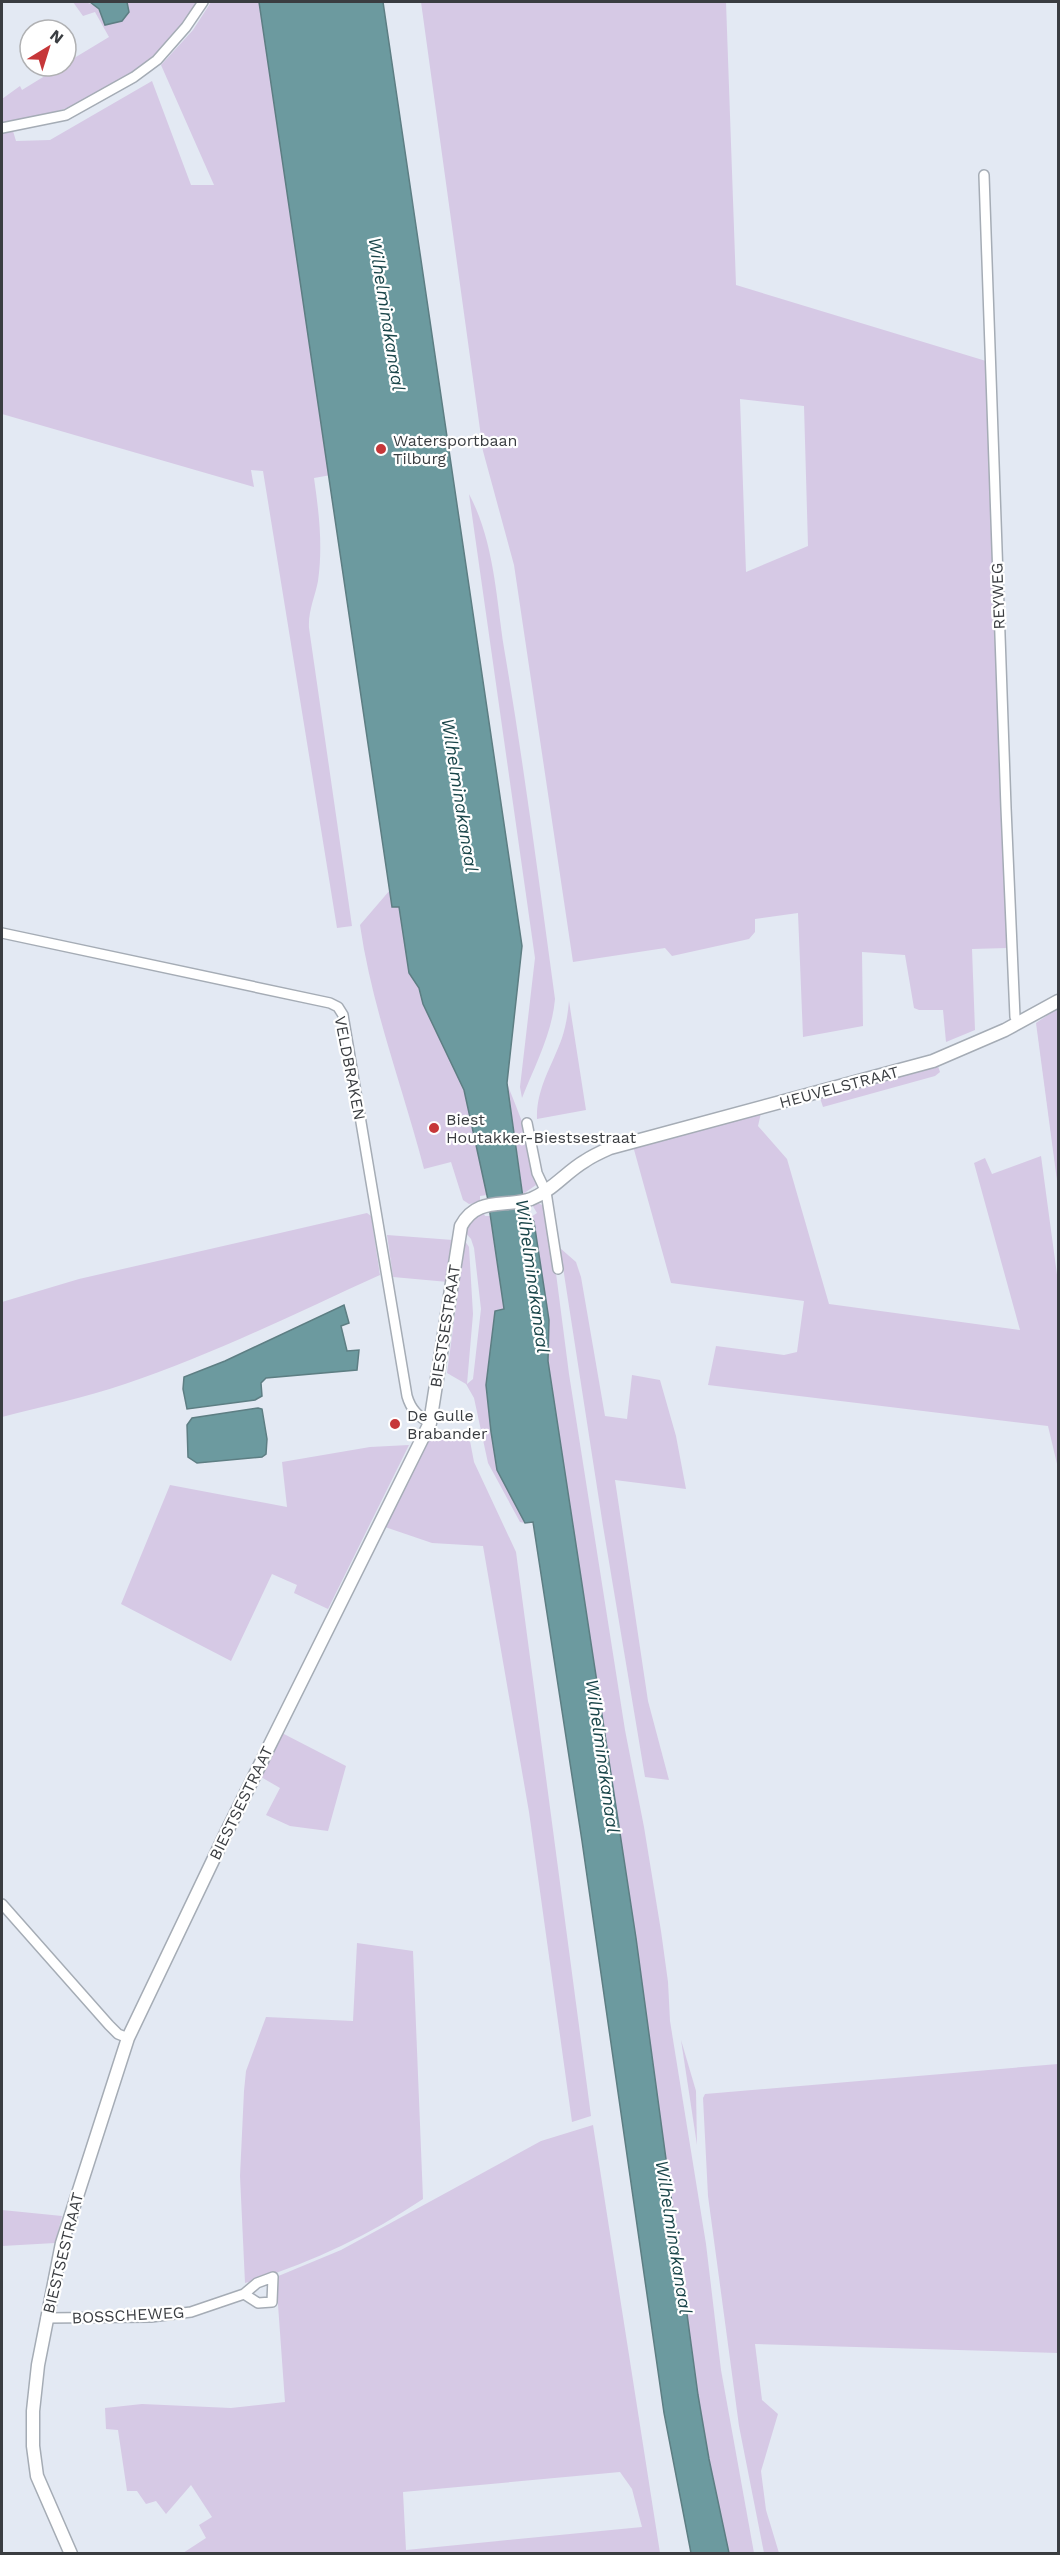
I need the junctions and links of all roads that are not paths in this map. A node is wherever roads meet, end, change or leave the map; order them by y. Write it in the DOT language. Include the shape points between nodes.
graph roads {
  1 [pos="203,2"];
  2 [pos="2,128"];
  3 [pos="984,175"];
  4 [pos="2,933"];
  5 [pos="1059,1001"];
  6 [pos="1016,1017"];
  7 [pos="527,1123"];
  8 [pos="610,1149"];
  9 [pos="546,1192"];
  10 [pos="558,1269"];
  11 [pos="430,1424"];
  12 [pos="2,1904"];
  13 [pos="128,2038"];
  14 [pos="244,2294"];
  15 [pos="46,2318"];
  16 [pos="71,2553"];
  1 -- 2 [label="street" via="157,60 134,77 66,115"];
  3 -- 6 [label="street, REYWEG"];
  4 -- 11 [label="street, VELDBRAKEN" via="338,1007 343,1015 406,1396 411,1408"];
  5 -- 8 [label="street, HEUVELSTRAAT" via="933,1061"];
  7 -- 9 [label="street" via="537,1173"];
  8 -- 9 [label="street, BIESTSESTRAAT" via="584,1161"];
  9 -- 10 [label="street"];
  9 -- 11 [label="street, BIESTSESTRAAT" via="530,1199 481,1206 461,1226"];
  11 -- 13 [label="street, BIESTSESTRAAT"];
  12 -- 13 [label="street" via="118,2034"];
  13 -- 15 [label="street, BIESTSESTRAAT" via="62,2243"];
  14 -- 15 [label="street, BOSSCHEWEG" via="191,2312 151,2317"];
  15 -- 16 [label="street, BIESTSESTRAAT" via="35,2388 33,2446 37,2476"];
}
